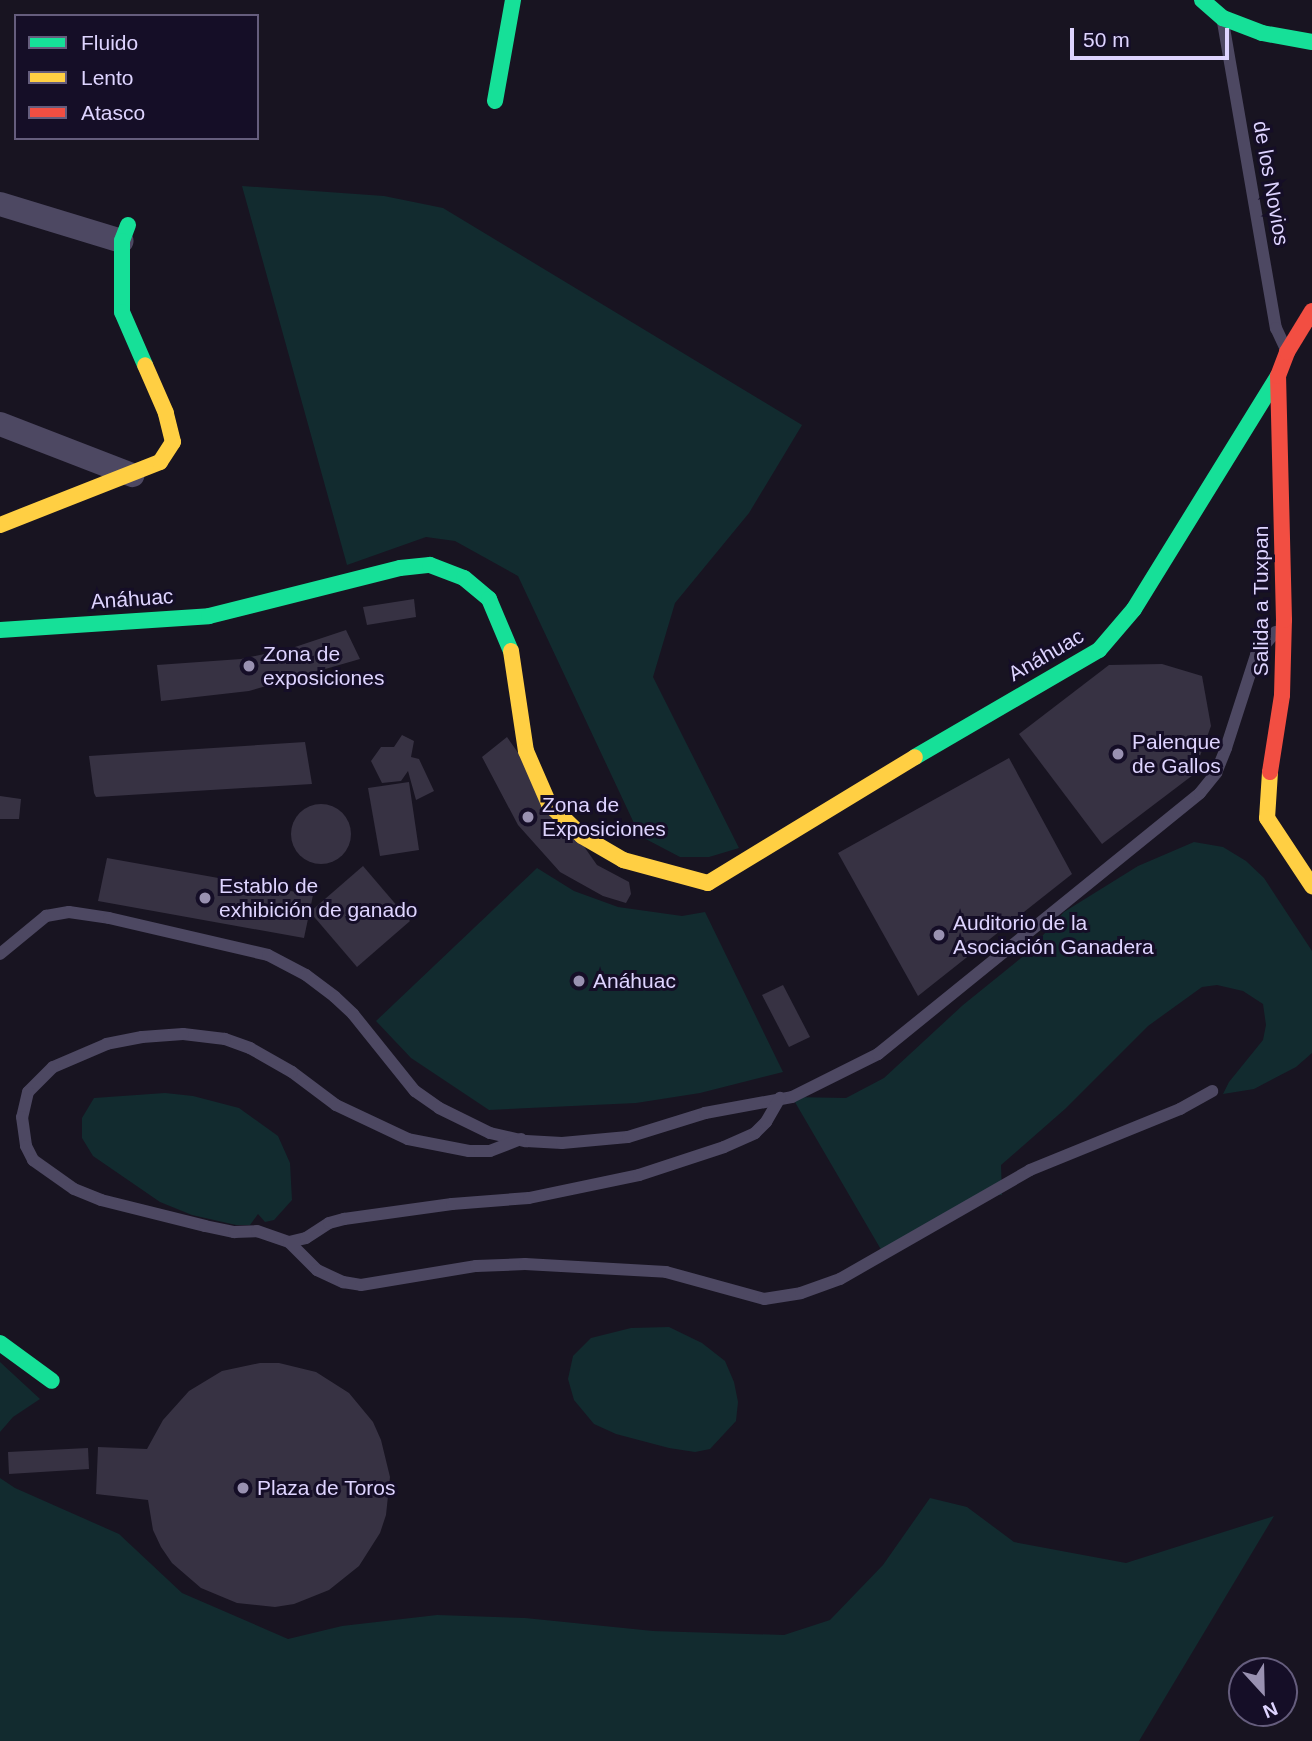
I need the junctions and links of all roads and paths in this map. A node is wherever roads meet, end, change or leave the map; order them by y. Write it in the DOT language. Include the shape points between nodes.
graph roads {
  1 [pos="513,0"];
  2 [pos="1202,0"];
  3 [pos="1223,18"];
  4 [pos="1312,42"];
  5 [pos="495,100"];
  6 [pos="0,204"];
  7 [pos="125,233"];
  8 [pos="1312,311"];
  9 [pos="1287,352"];
  10 [pos="1278,376"];
  11 [pos="0,424"];
  12 [pos="132,475"];
  13 [pos="0,525"];
  14 [pos="1284,620"];
  15 [pos="3,627"];
  16 [pos="1312,886"];
  17 [pos="0,954"];
  18 [pos="1212,1091"];
  19 [pos="779,1098"];
  20 [pos="521,1139"];
  21 [pos="289,1242"];
  22 [pos="0,1343"];
  23 [pos="52,1381"];
  1 -- 5 [label="street"];
  2 -- 3 [label="street"];
  3 -- 4 [label="street" via="1262,33"];
  3 -- 9 [label="lane, de los Novios" via="1276,328"];
  6 -- 7 [label="street"];
  7 -- 12 [label="street" via="122,312 166,413 173,442 160,462"];
  8 -- 9 [label="street, Salida a Tuxpan"];
  9 -- 10 [label="street, Salida a Tuxpan"];
  10 -- 14 [label="street, Salida a Tuxpan"];
  10 -- 15 [label="street, Anáhuac" via="1134,609 1099,650 708,883 623,860 582,836 549,804 526,751 511,652 497,613 489,599 447,570 430,565 400,568 208,616"];
  11 -- 12 [label="street"];
  12 -- 13 [label="street"];
  14 -- 16 [label="street, Salida a Tuxpan" via="1282,695 1267,789 1267,818"];
  14 -- 19 [label="lane" via="1256,656 1216,773 1200,793 878,1055 820,1085"];
  17 -- 20 [label="lane" via="46,916 69,912 268,955 306,975 342,1003 415,1091 469,1125"];
  18 -- 21 [label="lane" via="1180,1109 1030,1170 840,1279 802,1293 764,1299 666,1272 525,1264 476,1266 361,1285 317,1270"];
  19 -- 20 [label="lane" via="705,1113 628,1137 562,1143"];
  19 -- 21 [label="lane" via="755,1133 639,1175 529,1198 344,1219"];
  20 -- 21 [label="lane" via="489,1151 469,1151 408,1139 336,1105 250,1048 225,1038 183,1034 97,1047 53,1067 28,1093 22,1117 26,1146 33,1160 74,1189 195,1224 234,1232 257,1231"];
  22 -- 23 [label="street"];
}
